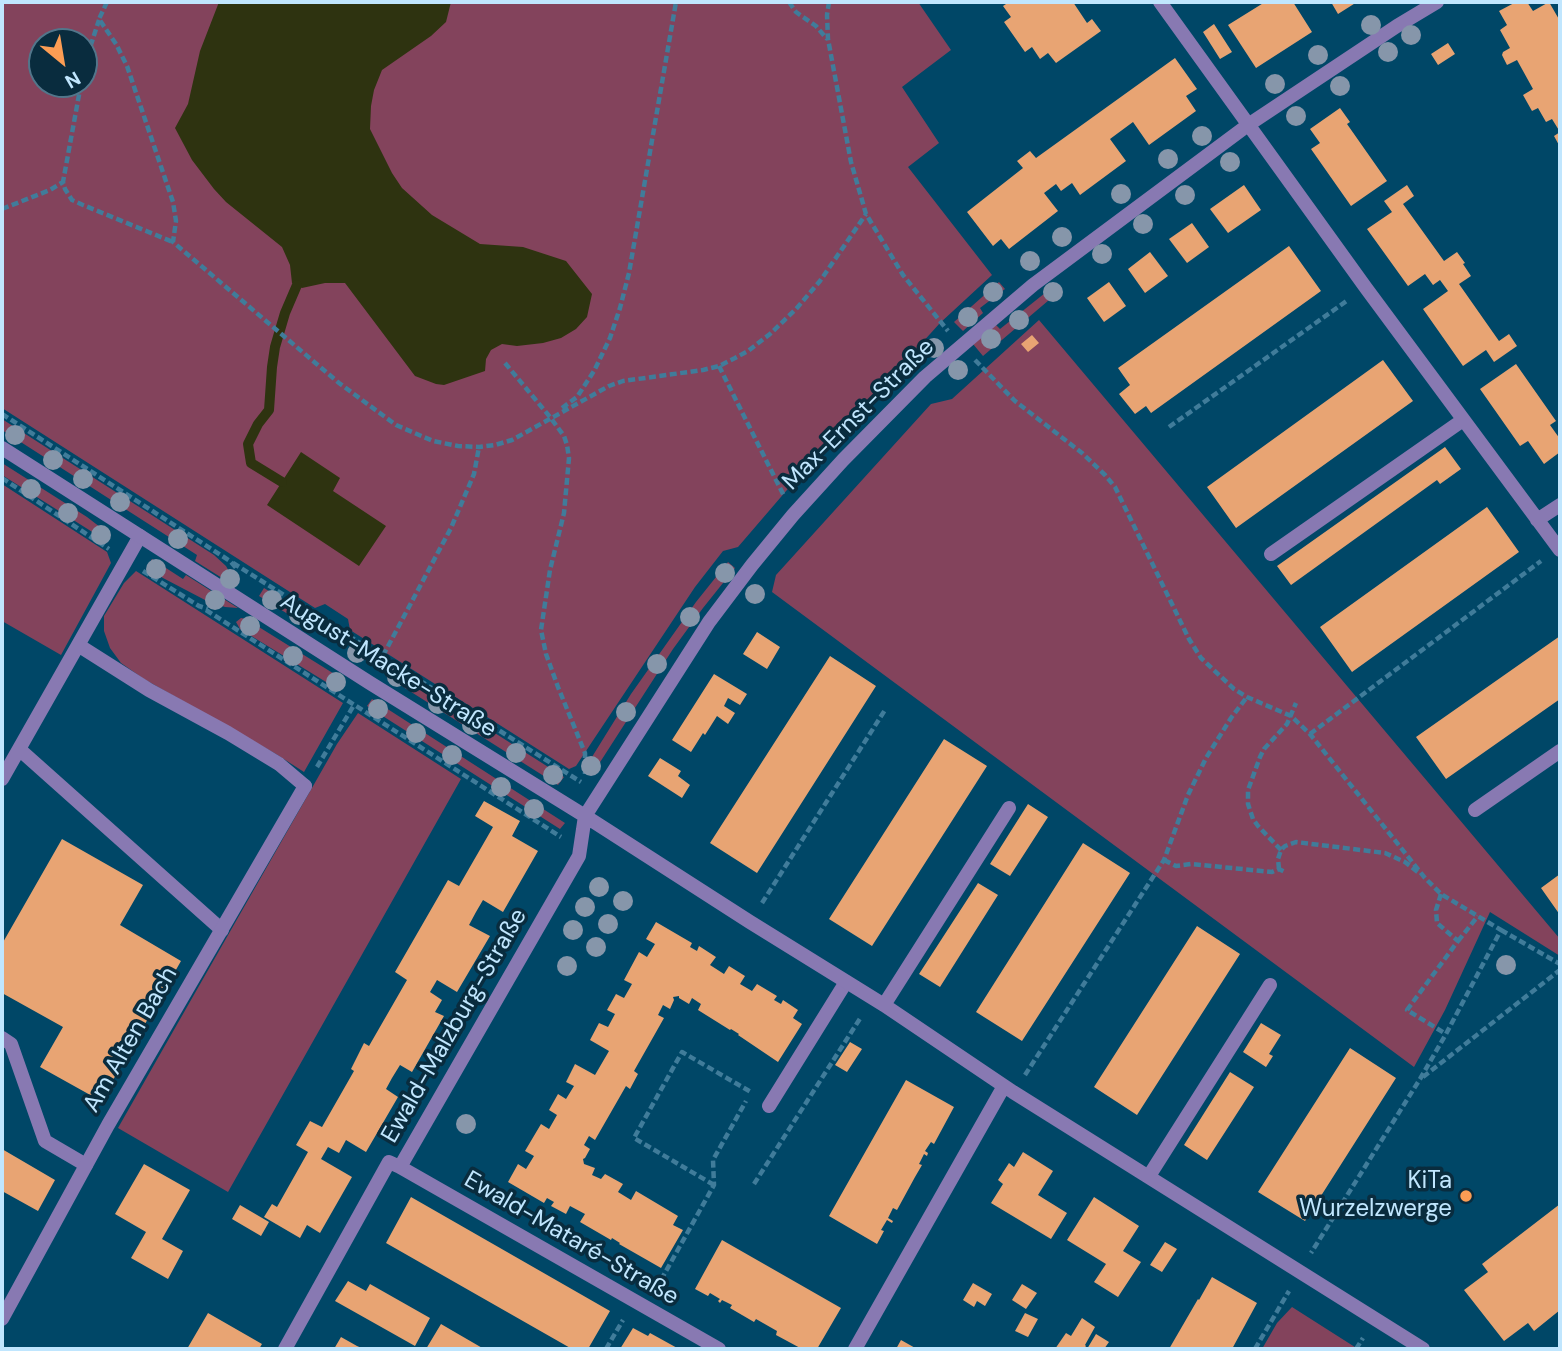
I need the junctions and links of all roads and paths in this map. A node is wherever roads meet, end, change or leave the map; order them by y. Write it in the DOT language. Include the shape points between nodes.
graph roads {
  1 [pos="107,2"];
  2 [pos="676,2"];
  3 [pos="789,2"];
  4 [pos="829,2"];
  5 [pos="1160,2"];
  6 [pos="1437,2"];
  7 [pos="99,19"];
  8 [pos="96,28"];
  9 [pos="828,39"];
  10 [pos="78,98"];
  11 [pos="1248,125"];
  12 [pos="63,182"];
  13 [pos="2,209"];
  14 [pos="866,214"];
  15 [pos="173,242"];
  16 [pos="1366,288"];
  17 [pos="961,345"];
  18 [pos="505,363"];
  19 [pos="719,366"];
  20 [pos="2,414"];
  21 [pos="550,417"];
  22 [pos="1463,419"];
  23 [pos="1169,427"];
  24 [pos="479,447"];
  25 [pos="2,448"];
  26 [pos="1560,505"];
  27 [pos="793,515"];
  28 [pos="1537,520"];
  29 [pos="140,536"];
  30 [pos="1560,549"];
  31 [pos="1271,554"];
  32 [pos="230,561"];
  33 [pos="199,606"];
  34 [pos="253,608"];
  35 [pos="79,645"];
  36 [pos="383,656"];
  37 [pos="370,682"];
  38 [pos="1247,697"];
  39 [pos="1296,703"];
  40 [pos="354,705"];
  41 [pos="885,709"];
  42 [pos="1292,716"];
  43 [pos="1310,734"];
  44 [pos="19,749"];
  45 [pos="1560,751"];
  46 [pos="2,779"];
  47 [pos="305,786"];
  48 [pos="1009,808"];
  49 [pos="1475,810"];
  50 [pos="585,816"];
  51 [pos="580,849"];
  52 [pos="1281,850"];
  53 [pos="1164,860"];
  54 [pos="1425,878"];
  55 [pos="1441,894"];
  56 [pos="1478,916"];
  57 [pos="750,922"];
  58 [pos="222,930"];
  59 [pos="1501,930"];
  60 [pos="1458,941"];
  61 [pos="1560,967"];
  62 [pos="846,982"];
  63 [pos="1270,985"];
  64 [pos="878,1002"];
  65 [pos="1446,1034"];
  66 [pos="2,1038"];
  67 [pos="1420,1079"];
  68 [pos="1009,1089"];
  69 [pos="769,1106"];
  70 [pos="86,1165"];
  71 [pos="400,1167"];
  72 [pos="1149,1176"];
  73 [pos="754,1184"];
  74 [pos="714,1185"];
  75 [pos="1300,1271"];
  76 [pos="639,1304"];
  77 [pos="2,1319"];
  78 [pos="285,1349"];
  79 [pos="606,1349"];
  80 [pos="719,1349"];
  81 [pos="855,1349"];
  82 [pos="1255,1349"];
  83 [pos="1423,1349"];
  1 -- 7 [label="path"];
  2 -- 21 [label="path" via="620,308 585,386"];
  3 -- 9 [label="path"];
  4 -- 9 [label="path"];
  5 -- 11 [label="street"];
  6 -- 11 [label="street, Max-Ernst-Straße"];
  7 -- 8 [label="path"];
  7 -- 15 [label="path" via="127,66 173,202"];
  9 -- 14 [label="path" via="851,162"];
  10 -- 12 [label="path"];
  11 -- 16 [label="street"];
  11 -- 17 [label="street, Max-Ernst-Straße" via="1044,276"];
  12 -- 13 [label="path"];
  12 -- 15 [label="path" via="72,200"];
  14 -- 17 [label="path" via="903,275"];
  14 -- 19 [label="path" via="820,281 784,322 748,351"];
  15 -- 24 [label="path" via="339,383 396,425 433,441"];
  16 -- 22 [label="street"];
  16 -- 23 [label="path"];
  17 -- 27 [label="street, Max-Ernst-Straße"];
  17 -- 38 [label="path" via="1015,401 1105,475 1200,658"];
  18 -- 21 [label="path"];
  19 -- 21 [label="path" via="623,381"];
  19 -- 27 [label="path"];
  20 -- 32 [label="path"];
  21 -- 24 [label="path" via="512,440"];
  21 -- 36 [label="path" via="564,436 569,458 564,513 541,630 584,753 585,784"];
  22 -- 28 [label="street"];
  22 -- 31 [label="street"];
  24 -- 36 [label="path" via="474,474 451,528"];
  25 -- 29 [label="street, August-Macke-Straße"];
  26 -- 28 [label="street"];
  27 -- 50 [label="street, Max-Ernst-Straße" via="709,622"];
  28 -- 30 [label="street"];
  29 -- 34 [label="street, August-Macke-Straße"];
  29 -- 35 [label="street"];
  30 -- 43 [label="path"];
  32 -- 34 [label="path" via="251,592"];
  32 -- 36 [label="path"];
  33 -- 40 [label="path"];
  34 -- 37 [label="street, August-Macke-Straße"];
  35 -- 44 [label="street"];
  35 -- 47 [label="street" via="279,764"];
  36 -- 37 [label="path"];
  37 -- 50 [label="street, August-Macke-Straße"];
  38 -- 42 [label="path"];
  38 -- 53 [label="path" via="1206,758"];
  39 -- 42 [label="path"];
  40 -- 47 [label="path"];
  40 -- 51 [label="path"];
  41 -- 57 [label="path"];
  42 -- 43 [label="path"];
  42 -- 52 [label="path" via="1260,757 1247,799 1255,823"];
  43 -- 54 [label="path"];
  44 -- 46 [label="street"];
  44 -- 58 [label="street"];
  45 -- 49 [label="street"];
  47 -- 58 [label="street, Am Alten Bach"];
  48 -- 64 [label="street"];
  50 -- 51 [label="street, Ewald-Malzburg-Straße"];
  50 -- 57 [label="street, August-Macke-Straße"];
  51 -- 71 [label="street, Ewald-Malzburg-Straße"];
  52 -- 53 [label="path" via="1282,871 1272,872 1177,866"];
  52 -- 54 [label="path" via="1296,842 1385,853"];
  53 -- 68 [label="path"];
  54 -- 55 [label="path"];
  55 -- 56 [label="path"];
  55 -- 60 [label="path" via="1437,923"];
  56 -- 59 [label="path"];
  56 -- 60 [label="path"];
  57 -- 62 [label="street, August-Macke-Straße"];
  58 -- 70 [label="street, Am Alten Bach"];
  59 -- 61 [label="path"];
  59 -- 65 [label="path"];
  60 -- 65 [label="path" via="1407,1010"];
  61 -- 67 [label="path"];
  62 -- 64 [label="street, August-Macke-Straße"];
  62 -- 69 [label="street"];
  63 -- 72 [label="street"];
  64 -- 68 [label="street, August-Macke-Straße"];
  64 -- 73 [label="path"];
  65 -- 67 [label="path"];
  66 -- 70 [label="street" via="11,1044 45,1141"];
  67 -- 75 [label="path"];
  68 -- 72 [label="street, August-Macke-Straße"];
  68 -- 81 [label="street"];
  70 -- 77 [label="street, Am Alten Bach"];
  71 -- 76 [label="street, Ewald-Mataré-Straße"];
  71 -- 78 [label="street, Ewald-Malzburg-Straße" via="389,1162"];
  72 -- 75 [label="street, August-Macke-Straße"];
  74 -- 74 [label="path" via="634,1138 682,1052 751,1092 713,1160"];
  74 -- 76 [label="path"];
  75 -- 82 [label="path"];
  75 -- 83 [label="street, August-Macke-Straße"];
  76 -- 79 [label="path"];
  76 -- 80 [label="street, Ewald-Mataré-Straße"];
}
